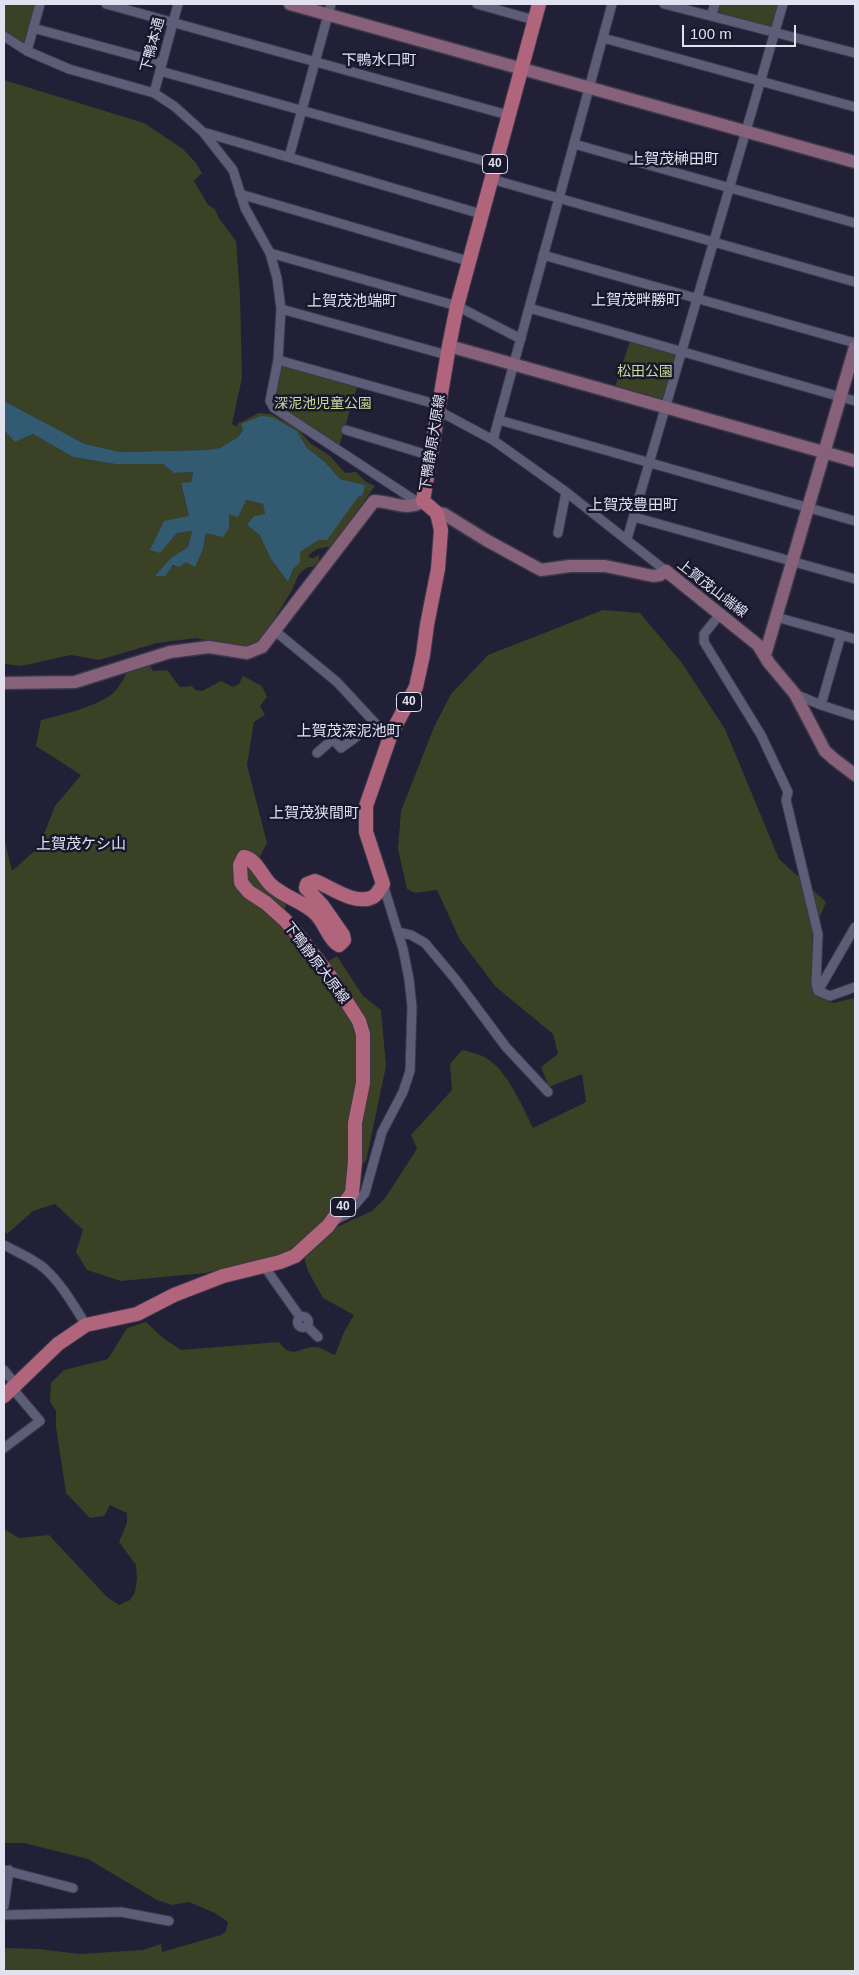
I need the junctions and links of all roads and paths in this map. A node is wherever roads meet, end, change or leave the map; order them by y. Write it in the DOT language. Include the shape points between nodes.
graph roads {
  1 [pos="40,4"];
  2 [pos="106,4"];
  3 [pos="178,4"];
  4 [pos="290,4"];
  5 [pos="477,4"];
  6 [pos="539,4"];
  7 [pos="612,4"];
  8 [pos="664,4"];
  9 [pos="715,4"];
  10 [pos="783,4"];
  11 [pos="330,9"];
  12 [pos="711,16"];
  13 [pos="534,20"];
  14 [pos="173,22"];
  15 [pos="33,28"];
  16 [pos="774,33"];
  17 [pos="4,36"];
  18 [pos="602,38"];
  19 [pos="27,50"];
  20 [pos="855,53"];
  21 [pos="315,62"];
  22 [pos="161,67"];
  23 [pos="521,68"];
  24 [pos="760,81"];
  25 [pos="589,87"];
  26 [pos="154,93"];
  27 [pos="855,107"];
  28 [pos="303,111"];
  29 [pos="508,115"];
  30 [pos="746,130"];
  31 [pos="203,132"];
  32 [pos="574,144"];
  33 [pos="289,157"];
  34 [pos="855,162"];
  35 [pos="495,164"];
  36 [pos="491,179"];
  37 [pos="730,188"];
  38 [pos="240,194"];
  39 [pos="559,198"];
  40 [pos="481,214"];
  41 [pos="855,223"];
  42 [pos="714,242"];
  43 [pos="270,253"];
  44 [pos="544,255"];
  45 [pos="468,260"];
  46 [pos="855,282"];
  47 [pos="697,298"];
  48 [pos="457,306"];
  49 [pos="281,308"];
  50 [pos="529,308"];
  51 [pos="521,339"];
  52 [pos="855,343"];
  53 [pos="855,347"];
  54 [pos="448,351"];
  55 [pos="682,352"];
  56 [pos="278,360"];
  57 [pos="514,365"];
  58 [pos="841,396"];
  59 [pos="855,400"];
  60 [pos="666,407"];
  61 [pos="439,408"];
  62 [pos="499,420"];
  63 [pos="346,430"];
  64 [pos="493,440"];
  65 [pos="824,452"];
  66 [pos="431,456"];
  67 [pos="855,461"];
  68 [pos="650,463"];
  69 [pos="566,492"];
  70 [pos="421,502"];
  71 [pos="808,508"];
  72 [pos="437,513"];
  73 [pos="634,517"];
  74 [pos="855,522"];
  75 [pos="558,533"];
  76 [pos="627,539"];
  77 [pos="792,562"];
  78 [pos="666,571"];
  79 [pos="855,579"];
  80 [pos="720,613"];
  81 [pos="776,617"];
  82 [pos="275,631"];
  83 [pos="841,635"];
  84 [pos="855,639"];
  85 [pos="765,655"];
  86 [pos="4,683"];
  87 [pos="795,694"];
  88 [pos="821,706"];
  89 [pos="855,716"];
  90 [pos="375,723"];
  91 [pos="392,734"];
  92 [pos="317,753"];
  93 [pos="855,775"];
  94 [pos="383,884"];
  95 [pos="855,926"];
  96 [pos="398,932"];
  97 [pos="855,987"];
  98 [pos="818,991"];
  99 [pos="548,1092"];
  100 [pos="332,1222"];
  101 [pos="4,1245"];
  102 [pos="264,1266"];
  103 [pos="86,1325"];
  104 [pos="318,1337"];
  105 [pos="4,1370"];
  106 [pos="11,1390"];
  107 [pos="4,1448"];
  108 [pos="6,1870"];
  109 [pos="73,1888"];
  110 [pos="4,1906"];
  111 [pos="4,1915"];
  112 [pos="169,1921"];
  1 -- 15 [label="street"];
  2 -- 14 [label="street"];
  3 -- 14 [label="street, 下鴨本通"];
  4 -- 11 [label="street"];
  5 -- 13 [label="street"];
  6 -- 13 [label="main road, 下鴨静原大原線 / 40"];
  7 -- 18 [label="street"];
  8 -- 12 [label="street"];
  9 -- 12 [label="street"];
  10 -- 16 [label="street"];
  11 -- 21 [label="street"];
  11 -- 23 [label="street"];
  12 -- 16 [label="street"];
  13 -- 23 [label="main road, 下鴨静原大原線 / 40"];
  14 -- 21 [label="street"];
  14 -- 22 [label="street, 下鴨本通"];
  15 -- 19 [label="street"];
  15 -- 22 [label="street"];
  16 -- 20 [label="street"];
  16 -- 24 [label="street"];
  17 -- 19 [label="street"];
  18 -- 24 [label="street"];
  18 -- 25 [label="street"];
  19 -- 26 [label="street" via="69,68"];
  21 -- 28 [label="street"];
  21 -- 29 [label="street"];
  22 -- 26 [label="street, 下鴨本通"];
  22 -- 28 [label="street"];
  23 -- 25 [label="street"];
  23 -- 29 [label="main road, 下鴨静原大原線 / 40"];
  24 -- 27 [label="street"];
  24 -- 30 [label="street"];
  25 -- 30 [label="street"];
  25 -- 32 [label="street"];
  26 -- 31 [label="street"];
  28 -- 33 [label="street"];
  28 -- 35 [label="street"];
  29 -- 35 [label="main road, 下鴨静原大原線 / 40"];
  30 -- 34 [label="street"];
  30 -- 37 [label="street"];
  31 -- 33 [label="street"];
  31 -- 38 [label="street" via="234,170"];
  32 -- 37 [label="street"];
  32 -- 39 [label="street"];
  33 -- 40 [label="street"];
  35 -- 36 [label="main road, 下鴨静原大原線 / 40"];
  36 -- 39 [label="street"];
  36 -- 40 [label="main road, 下鴨静原大原線 / 40"];
  37 -- 41 [label="street"];
  37 -- 42 [label="street"];
  38 -- 43 [label="street"];
  38 -- 45 [label="street"];
  39 -- 42 [label="street"];
  39 -- 44 [label="street"];
  40 -- 45 [label="main road, 下鴨静原大原線 / 40"];
  42 -- 46 [label="street"];
  42 -- 47 [label="street"];
  43 -- 48 [label="street"];
  43 -- 49 [label="street"];
  44 -- 47 [label="street"];
  44 -- 50 [label="street"];
  45 -- 48 [label="main road, 下鴨静原大原線 / 40"];
  47 -- 52 [label="street"];
  47 -- 55 [label="street"];
  48 -- 51 [label="street"];
  48 -- 54 [label="main road, 下鴨静原大原線 / 40"];
  49 -- 54 [label="street"];
  49 -- 56 [label="street"];
  50 -- 51 [label="street"];
  50 -- 55 [label="street"];
  51 -- 57 [label="street"];
  53 -- 58 [label="street"];
  54 -- 57 [label="street"];
  54 -- 61 [label="main road, 下鴨静原大原線 / 40"];
  55 -- 58 [label="street"];
  55 -- 60 [label="street"];
  56 -- 61 [label="street"];
  56 -- 70 [label="street" via="270,401 274,408"];
  57 -- 60 [label="street"];
  57 -- 62 [label="street"];
  58 -- 59 [label="street"];
  58 -- 65 [label="street"];
  60 -- 65 [label="street"];
  60 -- 68 [label="street"];
  61 -- 64 [label="street"];
  61 -- 66 [label="main road, 下鴨静原大原線 / 40"];
  62 -- 64 [label="street"];
  62 -- 68 [label="street"];
  63 -- 66 [label="street"];
  64 -- 69 [label="street"];
  65 -- 67 [label="street"];
  65 -- 71 [label="street"];
  66 -- 70 [label="main road, 下鴨静原大原線 / 40"];
  68 -- 71 [label="street"];
  68 -- 73 [label="street"];
  69 -- 75 [label="street"];
  69 -- 76 [label="street"];
  70 -- 72 [label="main road, 下鴨静原大原線"];
  70 -- 82 [label="street" via="405,506 374,501"];
  71 -- 74 [label="street"];
  71 -- 77 [label="street"];
  72 -- 78 [label="street, 上賀茂山端線" via="541,570 605,566 653,576 660,576"];
  72 -- 91 [label="main road, 下鴨静原大原線 / 40" via="441,530 438,569 418,680"];
  73 -- 76 [label="street"];
  73 -- 77 [label="street"];
  76 -- 78 [label="street"];
  77 -- 79 [label="street"];
  77 -- 81 [label="street"];
  78 -- 80 [label="street, 上賀茂山端線"];
  80 -- 85 [label="street, 上賀茂山端線"];
  80 -- 98 [label="street" via="704,634 704,642 761,734 788,792 786,800 818,934"];
  81 -- 83 [label="street"];
  81 -- 85 [label="street"];
  82 -- 86 [label="street" via="262,647 247,653 195,648 148,658 75,682"];
  82 -- 90 [label="street" via="337,682"];
  83 -- 84 [label="street"];
  83 -- 88 [label="street"];
  85 -- 87 [label="street, 上賀茂山端線"];
  87 -- 88 [label="street"];
  87 -- 93 [label="street, 上賀茂山端線" via="825,751"];
  88 -- 89 [label="street"];
  90 -- 91 [label="street"];
  90 -- 92 [label="street" via="341,748 333,739"];
  91 -- 94 [label="main road, 下鴨静原大原線 / 40" via="366,806 366,832"];
  94 -- 96 [label="street"];
  94 -- 100 [label="main road, 下鴨静原大原線 / 40" via="372,898 342,894 315,881 307,884 306,888 343,935 344,940 339,945 317,915 275,888 252,861 244,857 240,864 243,885 266,902 302,940 330,976 363,1034 363,1083 356,1123 354,1187"];
  95 -- 98 [label="street"];
  96 -- 99 [label="street" via="425,943 506,1047"];
  96 -- 100 [label="street" via="412,1007 410,1071 382,1132 366,1192 347,1214"];
  97 -- 98 [label="street" via="830,996"];
  100 -- 102 [label="main road, 下鴨静原大原線 / 40" via="295,1256"];
  101 -- 103 [label="street" via="50,1274"];
  102 -- 103 [label="main road, 下鴨静原大原線 / 40" via="223,1276 137,1314"];
  102 -- 104 [label="street" via="300,1317 299,1325 307,1326"];
  103 -- 106 [label="main road, 下鴨静原大原線 / 40" via="58,1344"];
  105 -- 106 [label="street"];
  106 -- 107 [label="street" via="40,1421"];
  108 -- 109 [label="street"];
  108 -- 110 [label="street"];
  111 -- 112 [label="street" via="121,1912"];
}
